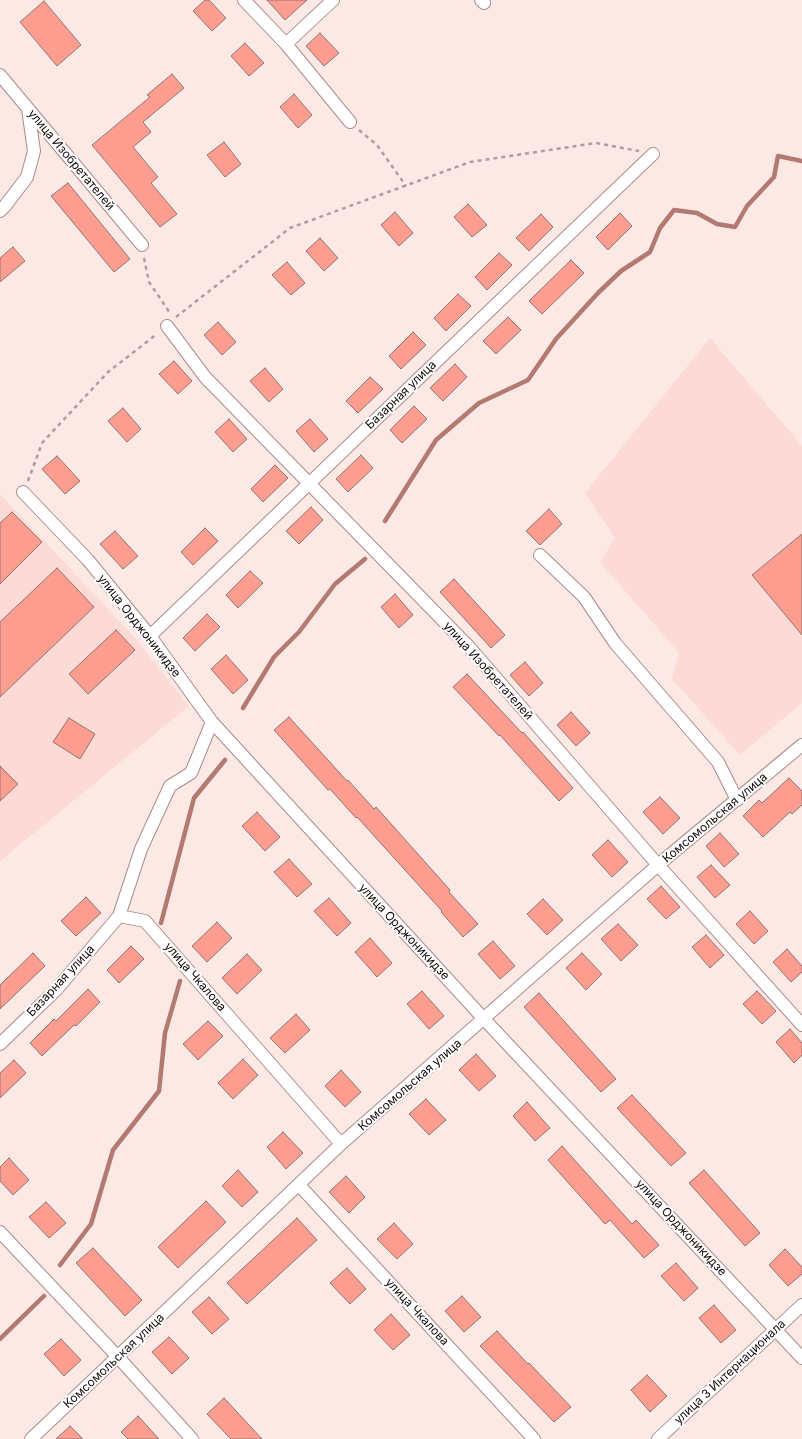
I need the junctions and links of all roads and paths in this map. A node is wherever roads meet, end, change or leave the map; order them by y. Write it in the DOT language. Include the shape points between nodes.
graph roads {
  1 [pos="244,0"];
  2 [pos="333,0"];
  3 [pos="286,44"];
  4 [pos="0,76"];
  5 [pos="28,109"];
  6 [pos="350,122"];
  7 [pos="653,154"];
  8 [pos="406,186"];
  9 [pos="0,211"];
  10 [pos="142,246"];
  11 [pos="171,322"];
  12 [pos="309,484"];
  13 [pos="24,492"];
  14 [pos="540,555"];
  15 [pos="150,636"];
  16 [pos="212,722"];
  17 [pos="802,745"];
  18 [pos="737,800"];
  19 [pos="658,865"];
  20 [pos="119,916"];
  21 [pos="484,1020"];
  22 [pos="802,1025"];
  23 [pos="0,1044"];
  24 [pos="341,1144"];
  25 [pos="299,1185"];
  26 [pos="0,1232"];
  27 [pos="802,1305"];
  28 [pos="777,1330"];
  29 [pos="118,1357"];
  30 [pos="802,1358"];
  31 [pos="31,1439"];
  32 [pos="192,1439"];
  33 [pos="534,1439"];
  34 [pos="658,1439"];
  1 -- 3 [label="street"];
  2 -- 3 [label="street"];
  3 -- 6 [label="street"];
  4 -- 5 [label="street, улица Изобретателей"];
  5 -- 9 [label="street" via="34,151 27,177"];
  5 -- 10 [label="street, улица Изобретателей"];
  6 -- 8 [label="path" via="377,145"];
  7 -- 8 [label="path" via="596,143 470,162"];
  7 -- 12 [label="street, Базарная улица"];
  8 -- 11 [label="path" via="290,228"];
  10 -- 11 [label="path" via="149,282"];
  11 -- 12 [label="street, улица Изобретателей" via="205,377"];
  11 -- 13 [label="path" via="108,372 42,443"];
  12 -- 15 [label="street, Базарная улица"];
  12 -- 19 [label="street, улица Изобретателей" via="470,648"];
  13 -- 15 [label="street, улица Орджоникидзе" via="88,560"];
  14 -- 18 [label="street" via="584,598 615,643 718,762"];
  15 -- 16 [label="street, улица Орджоникидзе"];
  16 -- 20 [label="street" via="191,773 170,786 141,849"];
  16 -- 21 [label="street, улица Орджоникидзе"];
  17 -- 18 [label="street, Комсомольская улица"];
  18 -- 19 [label="street, Комсомольская улица"];
  19 -- 21 [label="street, Комсомольская улица"];
  19 -- 22 [label="street, улица Изобретателей"];
  20 -- 23 [label="street, Базарная улица" via="56,990"];
  20 -- 24 [label="street, улица Чкалова" via="146,921"];
  21 -- 24 [label="street, Комсомольская улица"];
  21 -- 28 [label="street, улица Орджоникидзе"];
  24 -- 25 [label="street, Комсомольская улица"];
  25 -- 29 [label="street, Комсомольская улица"];
  25 -- 33 [label="street, улица Чкалова"];
  26 -- 29 [label="street"];
  27 -- 28 [label="street, улица 3 Интернационала"];
  28 -- 30 [label="street, улица Орджоникидзе"];
  28 -- 34 [label="street, улица 3 Интернационала"];
  29 -- 31 [label="street, Комсомольская улица"];
  29 -- 32 [label="street"];
}
